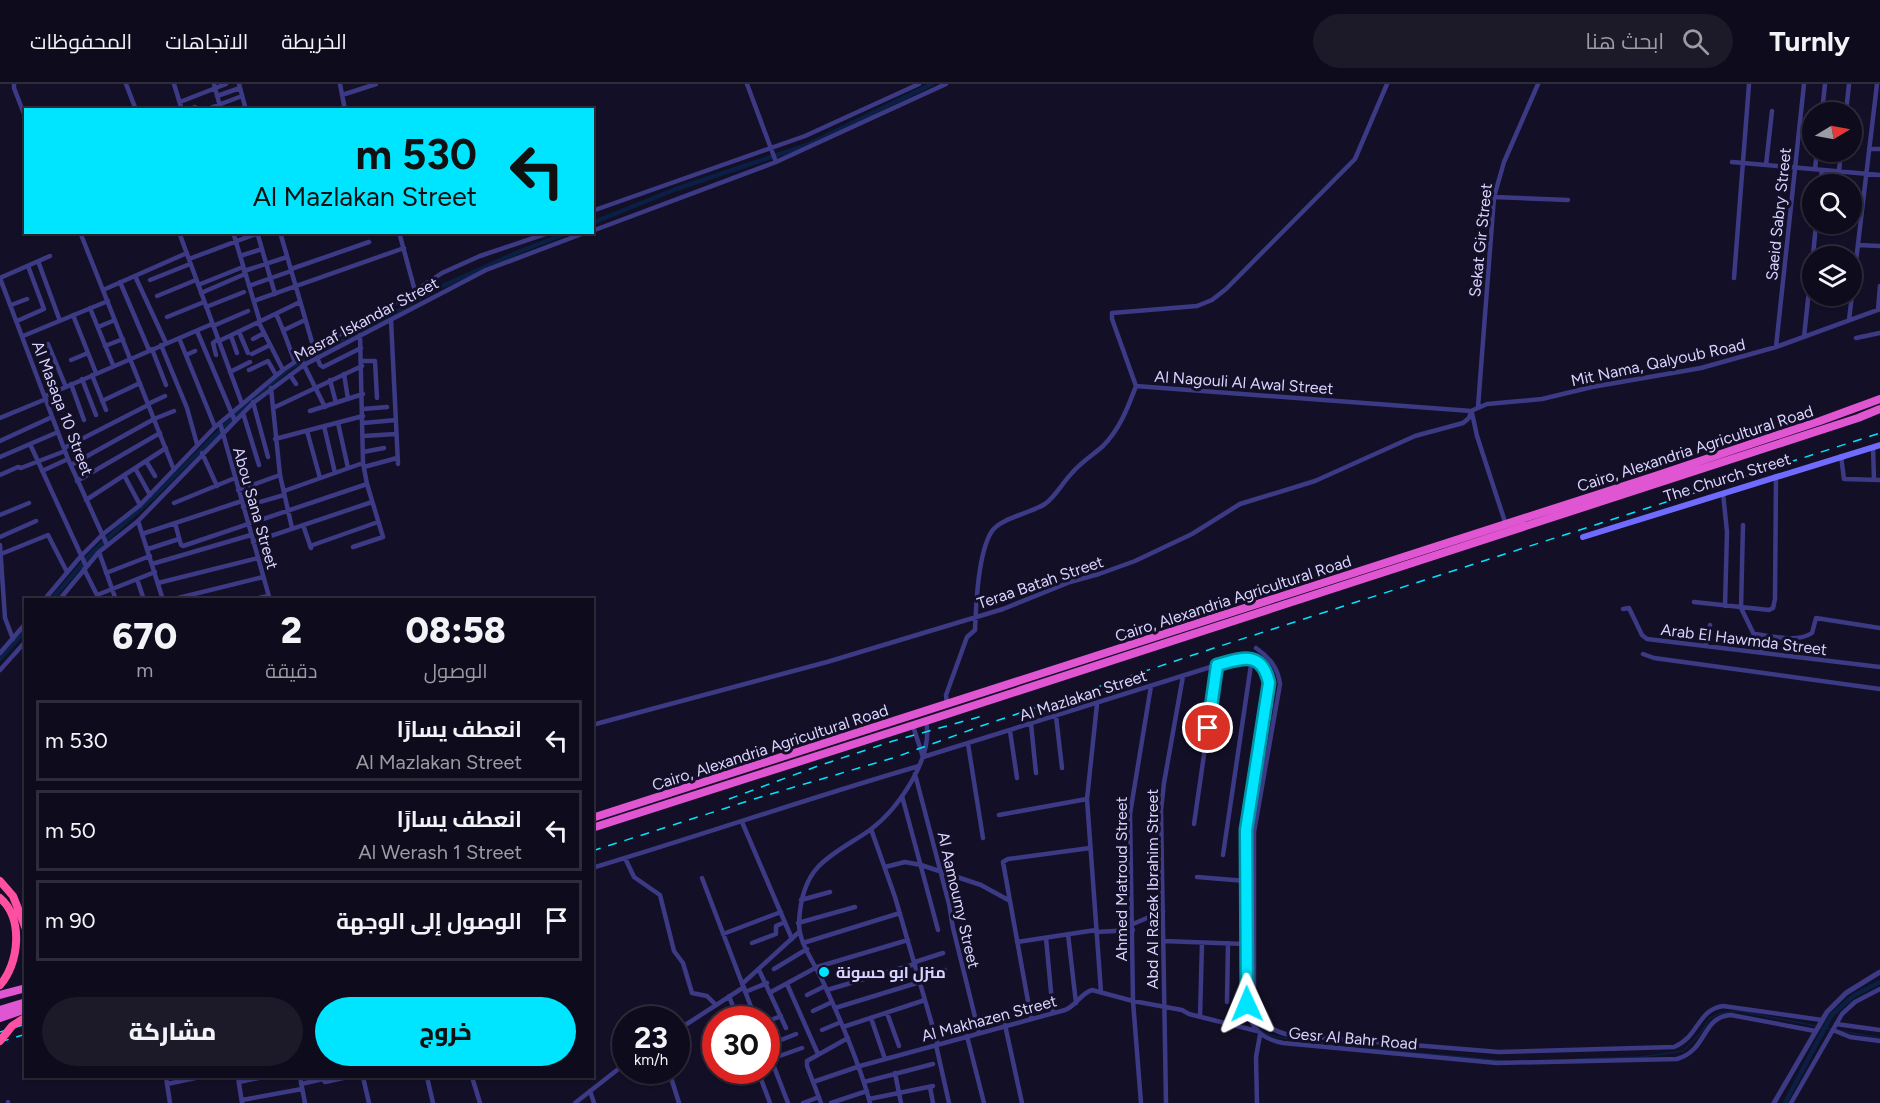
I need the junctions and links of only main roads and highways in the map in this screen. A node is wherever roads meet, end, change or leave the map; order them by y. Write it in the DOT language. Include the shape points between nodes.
graph roads {
  1 [pos="1880,399"];
  2 [pos="1880,409"];
  3 [pos="1877,446"];
  4 [pos="1583,537"];
  5 [pos="594,817"];
  6 [pos="594,827"];
  7 [pos="0,881"];
  8 [pos="0,898"];
  9 [pos="24,924"];
  10 [pos="0,985"];
  11 [pos="24,989"];
  12 [pos="0,995"];
  13 [pos="24,1003"];
  14 [pos="0,1010"];
  15 [pos="24,1010"];
  16 [pos="0,1018"];
  17 [pos="24,1018"];
  18 [pos="0,1041"];
  1 -- 5 [label="highway, Cairo, Alexandria Agricultural Road" via="1506,525"];
  2 -- 6 [label="highway, Cairo, Alexandria Agricultural Road"];
  3 -- 4 [label="main road, The Church Street"];
  7 -- 9 [label="highway" via="13,896"];
  8 -- 10 [label="highway" via="12,918 15,942 9,974"];
  11 -- 12 [label="highway"];
  13 -- 14 [label="highway"];
  15 -- 16 [label="highway"];
  17 -- 18 [label="highway, bridge"];
}
